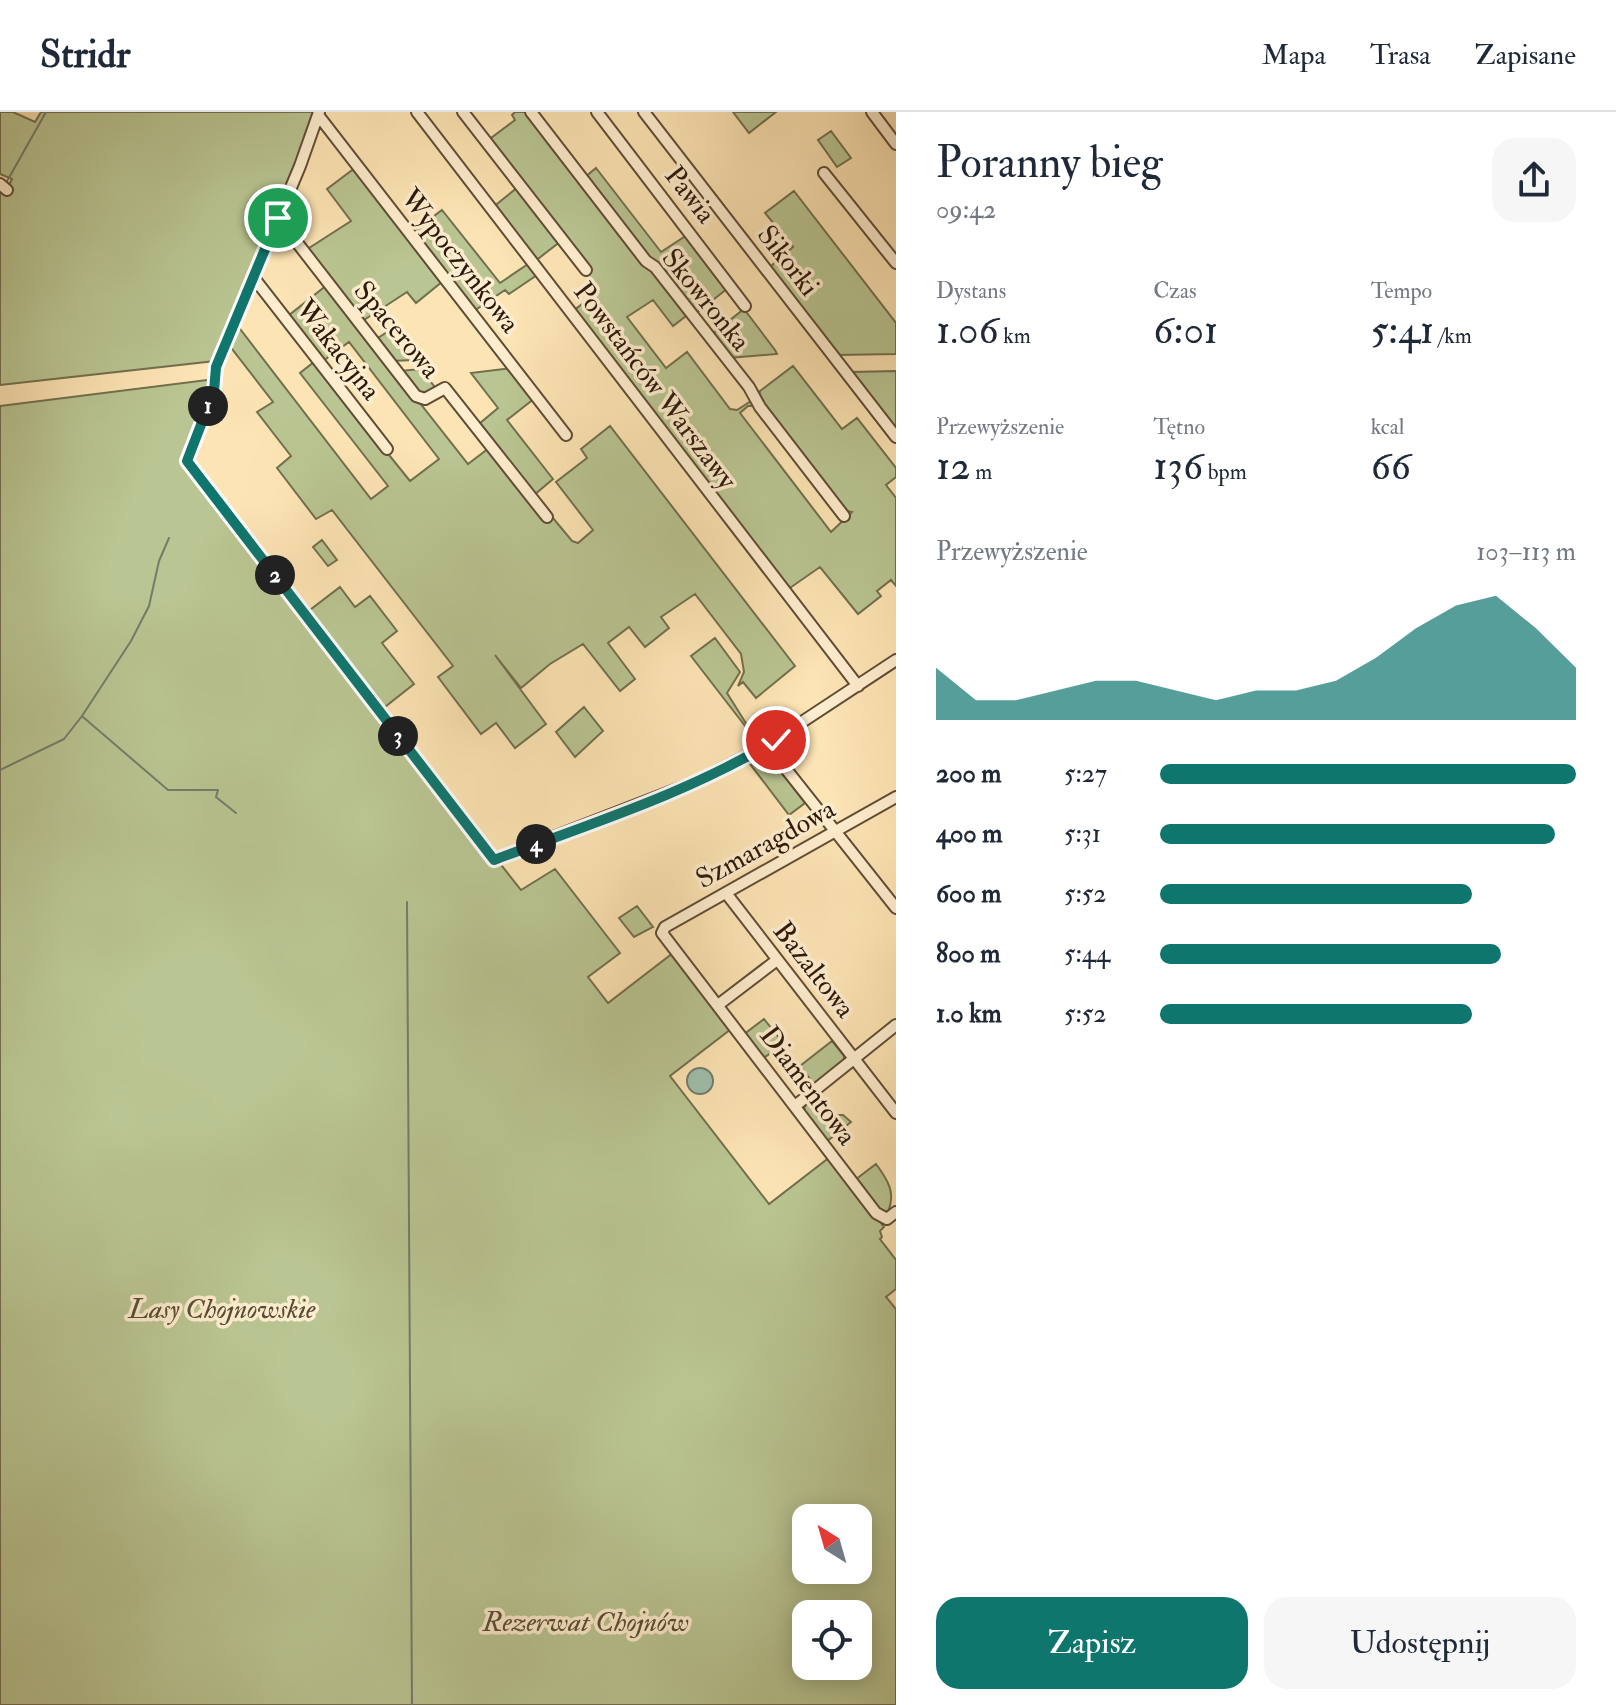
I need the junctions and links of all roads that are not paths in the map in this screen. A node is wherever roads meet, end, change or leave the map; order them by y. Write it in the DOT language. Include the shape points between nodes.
graph roads {
  1 [pos="417,112"];
  2 [pos="463,112"];
  3 [pos="531,112"];
  4 [pos="597,112"];
  5 [pos="644,112"];
  6 [pos="872,112"];
  7 [pos="319,113"];
  8 [pos="896,144"];
  9 [pos="824,173"];
  10 [pos="278,218"];
  11 [pos="896,263"];
  12 [pos="586,270"];
  13 [pos="254,278"];
  14 [pos="745,306"];
  15 [pos="566,435"];
  16 [pos="896,437"];
  17 [pos="387,449"];
  18 [pos="844,516"];
  19 [pos="547,517"];
  20 [pos="896,660"];
  21 [pos="858,686"];
  22 [pos="767,745"];
  23 [pos="896,797"];
  24 [pos="836,831"];
  25 [pos="726,893"];
  26 [pos="896,908"];
  27 [pos="662,934"];
  28 [pos="777,960"];
  29 [pos="718,1005"];
  30 [pos="896,1025"];
  31 [pos="854,1059"];
  32 [pos="795,1106"];
  33 [pos="896,1113"];
  34 [pos="896,1212"];
  1 -- 21 [label="street, Powstańców Warszawy"];
  2 -- 12 [label="street"];
  3 -- 18 [label="street, Skowronka"];
  4 -- 14 [label="street, Pawia"];
  5 -- 16 [label="street, Sikorki"];
  6 -- 8 [label="street"];
  7 -- 10 [label="street"];
  7 -- 15 [label="street, Wypoczynkowa"];
  9 -- 11 [label="street"];
  10 -- 13 [label="street"];
  10 -- 19 [label="street, Spacerowa" via="416,396 425,399 445,388"];
  13 -- 17 [label="street, Wakacyjna"];
  13 -- 22 [label="street" via="216,367 214,391 187,461 494,860 658,798"];
  20 -- 21 [label="street"];
  21 -- 22 [label="street"];
  22 -- 24 [label="street"];
  23 -- 24 [label="street, Szmaragdowa"];
  24 -- 25 [label="street, Szmaragdowa"];
  24 -- 26 [label="street"];
  25 -- 27 [label="street, Szmaragdowa" via="665,927"];
  25 -- 28 [label="street, Bazaltowa"];
  27 -- 29 [label="street, Diamentowa"];
  28 -- 29 [label="street"];
  28 -- 31 [label="street, Bazaltowa"];
  29 -- 32 [label="street, Diamentowa"];
  30 -- 31 [label="street"];
  31 -- 32 [label="street"];
  31 -- 33 [label="street, Bazaltowa"];
  32 -- 34 [label="street, Diamentowa" via="879,1216 890,1218"];
}
